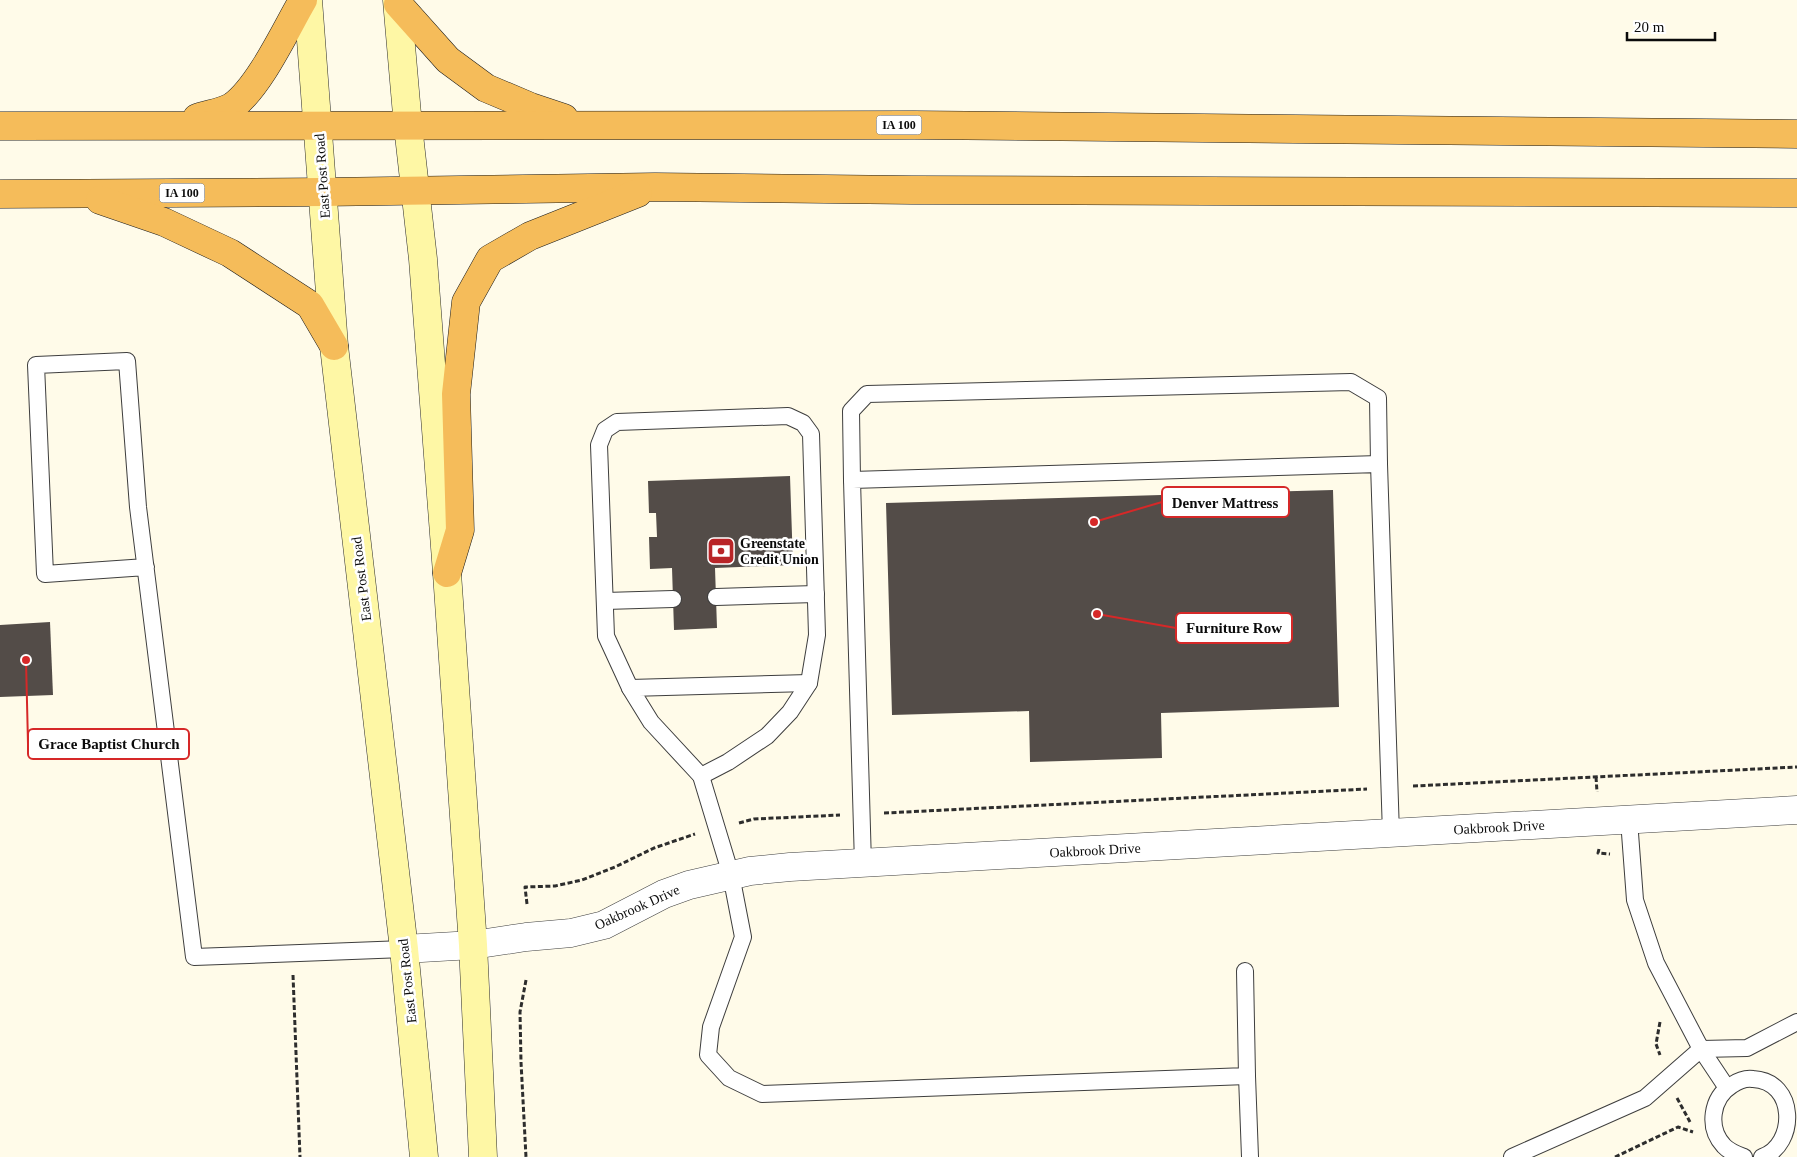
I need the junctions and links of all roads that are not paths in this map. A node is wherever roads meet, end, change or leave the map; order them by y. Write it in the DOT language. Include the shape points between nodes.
graph roads {
  1 [pos="303,0"];
  2 [pos="308,0"];
  3 [pos="397,2"];
  4 [pos="319,125"];
  5 [pos="584,125"];
  6 [pos="0,126"];
  7 [pos="173,126"];
  8 [pos="408,126"];
  9 [pos="1797,134"];
  10 [pos="655,187"];
  11 [pos="416,190"];
  12 [pos="323,192"];
  13 [pos="1797,193"];
  14 [pos="0,194"];
  15 [pos="82,194"];
  16 [pos="334,346"];
  17 [pos="1380,464"];
  18 [pos="852,480"];
  19 [pos="146,567"];
  20 [pos="447,573"];
  21 [pos="816,594"];
  22 [pos="716,597"];
  23 [pos="673,599"];
  24 [pos="605,601"];
  25 [pos="809,683"];
  26 [pos="630,688"];
  27 [pos="701,776"];
  28 [pos="1797,810"];
  29 [pos="1630,820"];
  30 [pos="1391,834"];
  31 [pos="864,864"];
  32 [pos="731,874"];
  33 [pos="473,945"];
  34 [pos="404,949"];
  35 [pos="1245,972"];
  36 [pos="1797,1022"];
  37 [pos="1701,1049"];
  38 [pos="1246,1076"];
  39 [pos="1727,1088"];
  40 [pos="424,1157"];
  41 [pos="484,1157"];
  42 [pos="1250,1157"];
  43 [pos="1512,1157"];
  44 [pos="1744,1157"];
  45 [pos="1762,1157"];
  1 -- 7 [label="highway" via="266,66 232,107"];
  2 -- 4 [label="main road, East Post Road"];
  3 -- 5 [label="highway" via="448,60 486,88"];
  3 -- 8 [label="main road"];
  4 -- 7 [label="highway, IA 100"];
  4 -- 8 [label="highway, IA 100"];
  4 -- 12 [label="main road, East Post Road"];
  5 -- 8 [label="highway, IA 100"];
  5 -- 9 [label="highway, IA 100" via="934,125"];
  6 -- 7 [label="highway, IA 100"];
  8 -- 11 [label="main road"];
  10 -- 11 [label="highway, IA 100"];
  10 -- 13 [label="highway, IA 100"];
  10 -- 20 [label="highway" via="530,236 490,258 466,302 456,394 460,530"];
  11 -- 12 [label="highway, IA 100"];
  11 -- 20 [label="main road"];
  12 -- 15 [label="highway, IA 100"];
  12 -- 16 [label="main road, East Post Road"];
  14 -- 15 [label="highway, IA 100"];
  15 -- 16 [label="highway" via="164,222 230,253 310,305"];
  16 -- 34 [label="main road, East Post Road"];
  17 -- 18 [label="lane"];
  17 -- 18 [label="lane" via="1378,398 1351,382 867,394 851,411"];
  17 -- 30 [label="lane"];
  18 -- 31 [label="lane"];
  19 -- 19 [label="lane" via="127,361 36,364 45,574"];
  19 -- 34 [label="lane" via="194,957"];
  20 -- 33 [label="main road"];
  21 -- 22 [label="lane"];
  21 -- 24 [label="lane" via="811,434 803,423 788,416 617,422 605,430 599,445"];
  21 -- 25 [label="lane" via="817,635"];
  23 -- 24 [label="lane"];
  24 -- 26 [label="lane" via="606,636"];
  25 -- 26 [label="lane"];
  25 -- 27 [label="lane" via="790,712 767,736"];
  26 -- 27 [label="lane" via="651,722"];
  27 -- 32 [label="lane"];
  28 -- 29 [label="street, Oakbrook Drive"];
  29 -- 30 [label="street, Oakbrook Drive"];
  29 -- 37 [label="lane" via="1636,900 1656,963"];
  30 -- 31 [label="street, Oakbrook Drive"];
  31 -- 32 [label="street, Oakbrook Drive" via="790,867"];
  32 -- 33 [label="street, Oakbrook Drive" via="664,894 604,924 571,934"];
  32 -- 38 [label="lane" via="743,937 711,1027 708,1055 728,1078 762,1094"];
  33 -- 34 [label="street, Oakbrook Drive"];
  33 -- 41 [label="main road"];
  34 -- 40 [label="main road, East Post Road"];
  35 -- 38 [label="lane"];
  36 -- 37 [label="lane" via="1747,1048"];
  37 -- 39 [label="lane"];
  37 -- 43 [label="lane" via="1644,1098"];
  38 -- 42 [label="lane"];
  39 -- 44 [label="lane" via="1714,1110 1713,1122 1724,1145"];
  39 -- 45 [label="lane" via="1752,1078 1778,1087 1787,1097 1793,1124 1789,1137 1781,1148"];
}
